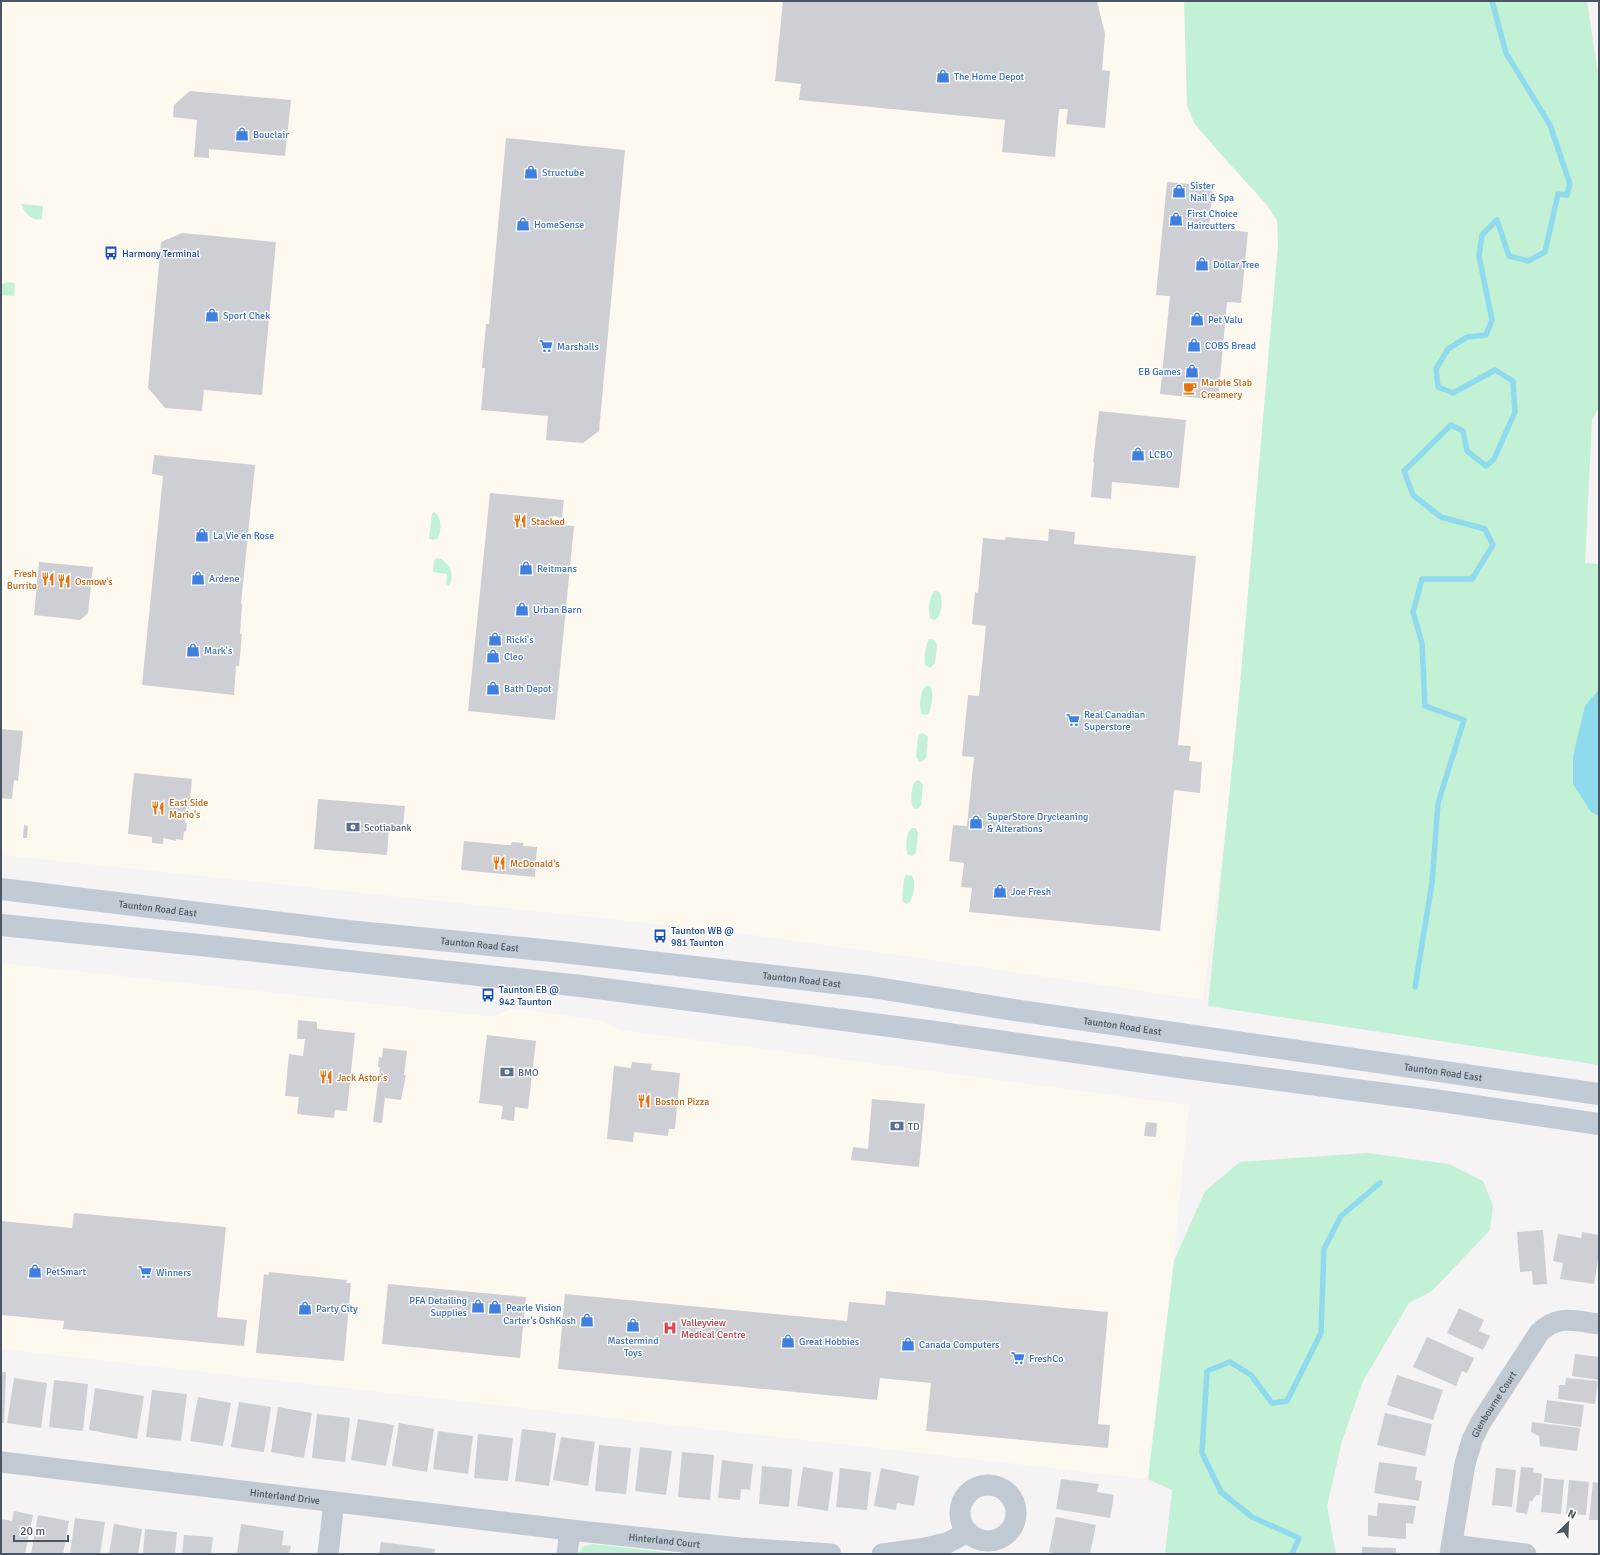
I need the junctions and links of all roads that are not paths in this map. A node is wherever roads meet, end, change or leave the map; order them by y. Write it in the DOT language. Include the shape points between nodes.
graph roads {
  1 [pos="1,889"];
  2 [pos="1,925"];
  3 [pos="1599,1094"];
  4 [pos="1599,1124"];
  5 [pos="1599,1324"];
  6 [pos="1,1462"];
  7 [pos="334,1502"];
  8 [pos="570,1530"];
  9 [pos="968,1532"];
  10 [pos="1451,1550"];
  11 [pos="328,1554"];
  12 [pos="567,1554"];
  13 [pos="831,1554"];
  14 [pos="882,1554"];
  15 [pos="1526,1554"];
  1 -- 3 [label="main road, Taunton Road East" via="348,932 563,952 871,987"];
  2 -- 4 [label="main road" via="594,988 928,1030"];
  5 -- 10 [label="street, Glenbourne Court" via="1568,1320 1546,1326 1481,1422 1472,1440 1465,1464"];
  6 -- 7 [label="street, Hinterland Drive"];
  7 -- 8 [label="street, Hinterland Drive"];
  7 -- 11 [label="street"];
  8 -- 12 [label="street"];
  8 -- 13 [label="street, Hinterland Court" via="740,1548"];
  9 -- 14 [label="street" via="946,1543"];
  10 -- 15 [label="street"];
}
